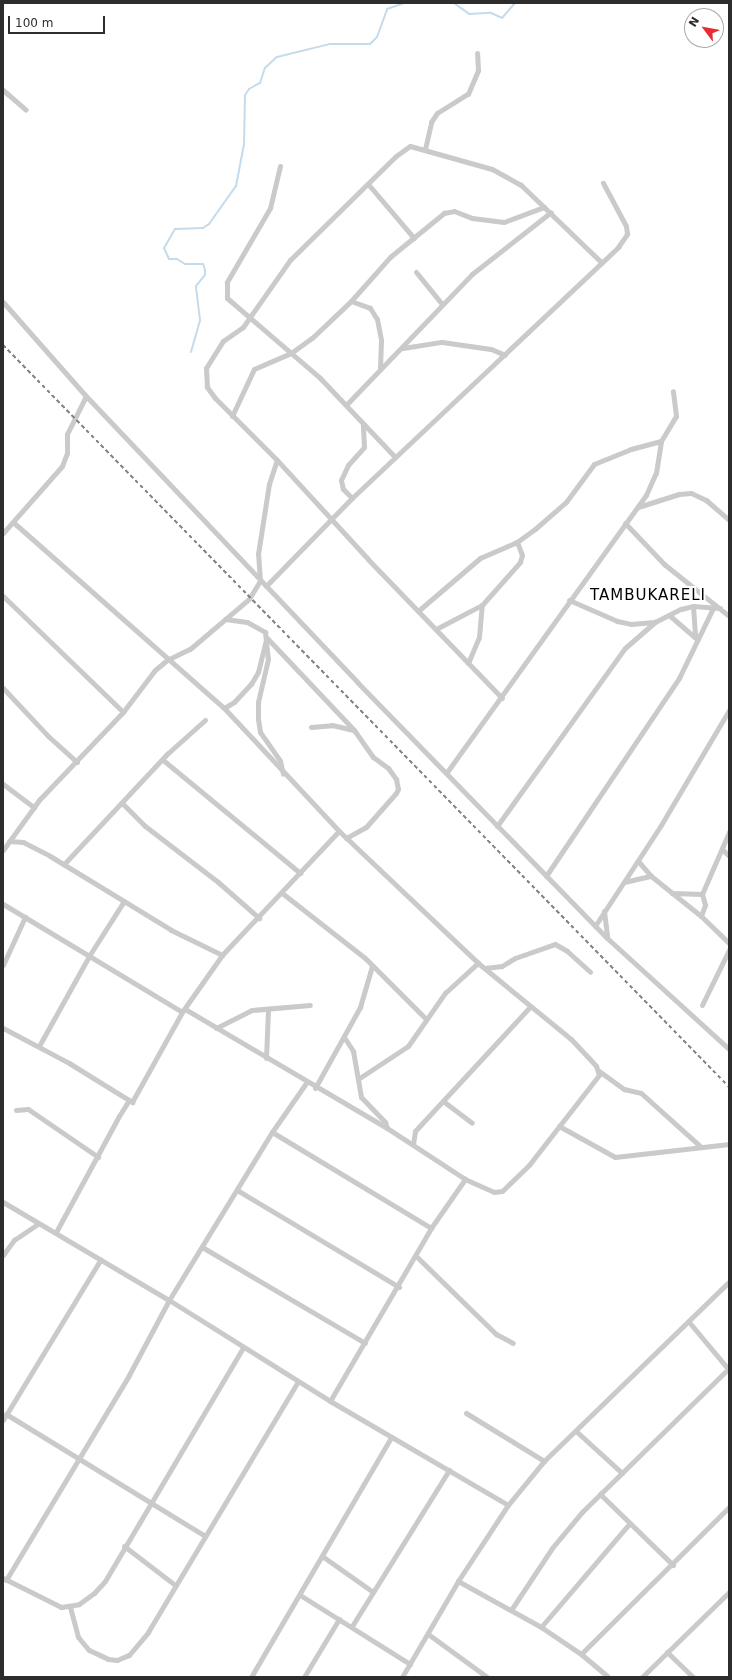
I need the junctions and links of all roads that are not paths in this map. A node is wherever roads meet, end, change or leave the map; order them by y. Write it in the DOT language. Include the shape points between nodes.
graph roads {
  1 [pos="477,52"];
  2 [pos="3,90"];
  3 [pos="26,110"];
  4 [pos="425,149"];
  5 [pos="280,166"];
  6 [pos="603,183"];
  7 [pos="368,184"];
  8 [pos="544,207"];
  9 [pos="551,212"];
  10 [pos="414,238"];
  11 [pos="602,262"];
  12 [pos="416,272"];
  13 [pos="351,301"];
  14 [pos="3,302"];
  15 [pos="442,304"];
  16 [pos="249,317"];
  17 [pos="402,348"];
  18 [pos="291,353"];
  19 [pos="505,355"];
  20 [pos="380,368"];
  21 [pos="673,392"];
  22 [pos="86,396"];
  23 [pos="346,405"];
  24 [pos="232,416"];
  25 [pos="363,425"];
  26 [pos="662,441"];
  27 [pos="395,457"];
  28 [pos="277,460"];
  29 [pos="352,498"];
  30 [pos="638,507"];
  31 [pos="331,519"];
  32 [pos="729,520"];
  33 [pos="13,522"];
  34 [pos="625,523"];
  35 [pos="3,533"];
  36 [pos="517,542"];
  37 [pos="260,581"];
  38 [pos="266,586"];
  39 [pos="3,596"];
  40 [pos="569,600"];
  41 [pos="482,605"];
  42 [pos="693,606"];
  43 [pos="713,608"];
  44 [pos="720,608"];
  45 [pos="418,611"];
  46 [pos="669,615"];
  47 [pos="729,616"];
  48 [pos="225,619"];
  49 [pos="655,622"];
  50 [pos="436,629"];
  51 [pos="267,638"];
  52 [pos="697,639"];
  53 [pos="167,660"];
  54 [pos="468,663"];
  55 [pos="3,688"];
  56 [pos="502,698"];
  57 [pos="224,708"];
  58 [pos="729,710"];
  59 [pos="122,712"];
  60 [pos="205,720"];
  61 [pos="311,727"];
  62 [pos="354,730"];
  63 [pos="163,760"];
  64 [pos="77,762"];
  65 [pos="447,772"];
  66 [pos="283,774"];
  67 [pos="3,784"];
  68 [pos="123,804"];
  69 [pos="34,807"];
  70 [pos="497,826"];
  71 [pos="339,831"];
  72 [pos="729,832"];
  73 [pos="346,838"];
  74 [pos="9,841"];
  75 [pos="722,849"];
  76 [pos="3,850"];
  77 [pos="729,856"];
  78 [pos="638,861"];
  79 [pos="64,864"];
  80 [pos="300,873"];
  81 [pos="546,876"];
  82 [pos="651,876"];
  83 [pos="624,882"];
  84 [pos="282,893"];
  85 [pos="672,893"];
  86 [pos="702,894"];
  87 [pos="124,901"];
  88 [pos="3,904"];
  89 [pos="604,909"];
  90 [pos="701,916"];
  91 [pos="25,918"];
  92 [pos="259,918"];
  93 [pos="595,926"];
  94 [pos="607,938"];
  95 [pos="729,943"];
  96 [pos="729,950"];
  97 [pos="222,955"];
  98 [pos="89,956"];
  99 [pos="478,962"];
  100 [pos="3,965"];
  101 [pos="372,966"];
  102 [pos="485,968"];
  103 [pos="590,972"];
  104 [pos="310,1005"];
  105 [pos="702,1005"];
  106 [pos="530,1007"];
  107 [pos="268,1010"];
  108 [pos="183,1011"];
  109 [pos="426,1019"];
  110 [pos="3,1028"];
  111 [pos="216,1028"];
  112 [pos="344,1037"];
  113 [pos="39,1046"];
  114 [pos="729,1050"];
  115 [pos="266,1058"];
  116 [pos="599,1071"];
  117 [pos="358,1079"];
  118 [pos="306,1083"];
  119 [pos="315,1088"];
  120 [pos="129,1100"];
  121 [pos="443,1101"];
  122 [pos="16,1110"];
  123 [pos="472,1123"];
  124 [pos="559,1126"];
  125 [pos="387,1128"];
  126 [pos="272,1132"];
  127 [pos="413,1144"];
  128 [pos="729,1144"];
  129 [pos="701,1147"];
  130 [pos="98,1157"];
  131 [pos="465,1179"];
  132 [pos="237,1190"];
  133 [pos="3,1202"];
  134 [pos="38,1224"];
  135 [pos="431,1228"];
  136 [pos="56,1232"];
  137 [pos="202,1247"];
  138 [pos="3,1254"];
  139 [pos="416,1256"];
  140 [pos="101,1259"];
  141 [pos="729,1282"];
  142 [pos="399,1287"];
  143 [pos="169,1300"];
  144 [pos="689,1322"];
  145 [pos="513,1342"];
  146 [pos="365,1343"];
  147 [pos="243,1348"];
  148 [pos="728,1369"];
  149 [pos="298,1381"];
  150 [pos="330,1401"];
  151 [pos="466,1413"];
  152 [pos="6,1414"];
  153 [pos="3,1420"];
  154 [pos="577,1432"];
  155 [pos="391,1437"];
  156 [pos="78,1458"];
  157 [pos="544,1461"];
  158 [pos="449,1470"];
  159 [pos="622,1473"];
  160 [pos="600,1494"];
  161 [pos="151,1502"];
  162 [pos="508,1505"];
  163 [pos="729,1507"];
  164 [pos="629,1524"];
  165 [pos="205,1536"];
  166 [pos="124,1546"];
  167 [pos="322,1556"];
  168 [pos="672,1565"];
  169 [pos="5,1579"];
  170 [pos="458,1581"];
  171 [pos="176,1584"];
  172 [pos="373,1592"];
  173 [pos="729,1592"];
  174 [pos="300,1595"];
  175 [pos="70,1607"];
  176 [pos="511,1610"];
  177 [pos="339,1619"];
  178 [pos="352,1626"];
  179 [pos="541,1627"];
  180 [pos="428,1634"];
  181 [pos="668,1652"];
  182 [pos="582,1654"];
  183 [pos="410,1664"];
  184 [pos="251,1677"];
  185 [pos="304,1677"];
  186 [pos="402,1677"];
  187 [pos="487,1677"];
  188 [pos="607,1677"];
  189 [pos="642,1677"];
  190 [pos="693,1677"];
  1 -- 4 [label="street" via="478,70 468,94 437,113 431,122"];
  2 -- 3 [label="street"];
  4 -- 7 [label="street" via="410,146 404,149"];
  4 -- 8 [label="street" via="498,172 521,185"];
  5 -- 16 [label="street" via="270,208 227,282 227,298"];
  6 -- 11 [label="street" via="622,216 627,234"];
  7 -- 10 [label="street"];
  7 -- 16 [label="street" via="290,260"];
  8 -- 9 [label="street"];
  8 -- 10 [label="street" via="504,222 472,218 449,211"];
  9 -- 11 [label="street"];
  9 -- 15 [label="street" via="472,274"];
  10 -- 13 [label="street" via="390,257"];
  11 -- 19 [label="street"];
  12 -- 15 [label="street"];
  13 -- 18 [label="street"];
  13 -- 20 [label="street" via="370,308 377,319 381,340"];
  14 -- 22 [label="street"];
  15 -- 17 [label="street"];
  16 -- 18 [label="street"];
  16 -- 24 [label="street" via="242,327 223,341 215,351 205,374 209,391"];
  17 -- 19 [label="street" via="442,342 491,349"];
  17 -- 20 [label="street"];
  18 -- 23 [label="street"];
  18 -- 24 [label="street" via="254,369"];
  19 -- 27 [label="street"];
  20 -- 23 [label="street"];
  21 -- 26 [label="street" via="676,416"];
  22 -- 33 [label="street" via="67,434 67,452 62,466"];
  22 -- 37 [label="street"];
  23 -- 25 [label="street"];
  24 -- 28 [label="street"];
  25 -- 27 [label="street"];
  25 -- 29 [label="street" via="365,441 362,452 348,465 341,480 343,489"];
  26 -- 30 [label="street" via="652,483"];
  26 -- 36 [label="street" via="631,449 594,464 566,502"];
  27 -- 29 [label="street"];
  28 -- 31 [label="street"];
  28 -- 37 [label="street" via="268,491 258,554"];
  29 -- 31 [label="street"];
  30 -- 32 [label="street" via="685,492 706,500"];
  30 -- 34 [label="street"];
  31 -- 38 [label="street"];
  31 -- 45 [label="street"];
  33 -- 35 [label="street"];
  33 -- 53 [label="street"];
  34 -- 40 [label="street"];
  34 -- 44 [label="street" via="664,564"];
  36 -- 41 [label="street" via="522,555 520,562"];
  36 -- 45 [label="street" via="480,558"];
  37 -- 38 [label="street"];
  37 -- 48 [label="street" via="249,599"];
  38 -- 65 [label="street"];
  39 -- 59 [label="street"];
  40 -- 49 [label="street" via="617,621 637,624"];
  40 -- 56 [label="street"];
  41 -- 50 [label="street"];
  41 -- 54 [label="street" via="479,637"];
  42 -- 43 [label="street"];
  42 -- 46 [label="street"];
  42 -- 52 [label="street"];
  43 -- 44 [label="street"];
  43 -- 52 [label="street"];
  44 -- 47 [label="street"];
  45 -- 50 [label="street"];
  46 -- 49 [label="street"];
  46 -- 52 [label="street"];
  48 -- 51 [label="street" via="247,622 265,632"];
  48 -- 53 [label="street" via="190,649"];
  49 -- 70 [label="street" via="625,648 608,668 554,749"];
  50 -- 54 [label="street"];
  51 -- 57 [label="street" via="258,672 251,684 234,702"];
  51 -- 62 [label="street"];
  51 -- 66 [label="street" via="268,658 258,702 258,719 260,732 280,761"];
  52 -- 81 [label="street" via="672,688"];
  53 -- 57 [label="street"];
  53 -- 59 [label="street" via="142,684"];
  54 -- 56 [label="street"];
  55 -- 64 [label="street" via="48,736"];
  56 -- 65 [label="street"];
  57 -- 66 [label="street"];
  58 -- 78 [label="street"];
  59 -- 64 [label="street"];
  60 -- 63 [label="street"];
  61 -- 62 [label="street" via="332,725"];
  62 -- 73 [label="street" via="373,758 393,774 398,789 366,827"];
  63 -- 68 [label="street"];
  63 -- 80 [label="street"];
  64 -- 69 [label="street"];
  65 -- 70 [label="street"];
  66 -- 71 [label="street"];
  67 -- 69 [label="street"];
  68 -- 79 [label="street"];
  68 -- 92 [label="street" via="145,826 218,882"];
  69 -- 74 [label="street"];
  70 -- 81 [label="street"];
  71 -- 73 [label="street"];
  71 -- 80 [label="street"];
  72 -- 75 [label="street"];
  73 -- 99 [label="street"];
  74 -- 76 [label="street"];
  74 -- 79 [label="street" via="23,842"];
  75 -- 77 [label="street"];
  75 -- 86 [label="street"];
  78 -- 82 [label="street"];
  78 -- 83 [label="street"];
  79 -- 87 [label="street"];
  80 -- 84 [label="street"];
  81 -- 93 [label="street"];
  82 -- 83 [label="street"];
  82 -- 85 [label="street"];
  83 -- 89 [label="street"];
  84 -- 92 [label="street"];
  84 -- 101 [label="street"];
  85 -- 86 [label="street"];
  85 -- 90 [label="street"];
  86 -- 90 [label="street" via="705,905"];
  87 -- 97 [label="street" via="171,930"];
  87 -- 98 [label="street"];
  88 -- 91 [label="street"];
  89 -- 93 [label="street"];
  89 -- 94 [label="street"];
  90 -- 95 [label="street"];
  91 -- 98 [label="street"];
  91 -- 100 [label="street"];
  92 -- 97 [label="street"];
  93 -- 94 [label="street"];
  94 -- 114 [label="street"];
  96 -- 105 [label="street"];
  97 -- 108 [label="street"];
  98 -- 108 [label="street"];
  98 -- 113 [label="street"];
  99 -- 102 [label="street"];
  99 -- 109 [label="street" via="459,978"];
  101 -- 109 [label="street"];
  101 -- 112 [label="street" via="360,1007"];
  102 -- 103 [label="street" via="502,966 515,958 555,944 567,951"];
  102 -- 106 [label="street"];
  104 -- 107 [label="street"];
  106 -- 116 [label="street" via="556,1025"];
  106 -- 121 [label="street"];
  107 -- 111 [label="street" via="246,1012"];
  107 -- 115 [label="street"];
  108 -- 111 [label="street"];
  108 -- 120 [label="street" via="132,1102"];
  109 -- 117 [label="street" via="408,1046"];
  110 -- 113 [label="street"];
  111 -- 115 [label="street"];
  112 -- 117 [label="street" via="353,1051"];
  112 -- 119 [label="street"];
  113 -- 120 [label="street"];
  115 -- 118 [label="street"];
  116 -- 124 [label="street" via="599,1075"];
  116 -- 129 [label="street" via="624,1089 641,1093"];
  117 -- 125 [label="street" via="361,1097 385,1122"];
  118 -- 119 [label="street"];
  118 -- 126 [label="street"];
  119 -- 125 [label="street"];
  120 -- 130 [label="street"];
  121 -- 123 [label="street"];
  121 -- 127 [label="street" via="415,1130"];
  122 -- 130 [label="street" via="28,1109"];
  124 -- 129 [label="street" via="615,1157"];
  124 -- 131 [label="street" via="529,1165 502,1191 494,1192"];
  125 -- 127 [label="street"];
  126 -- 132 [label="street"];
  126 -- 135 [label="street"];
  127 -- 131 [label="street"];
  128 -- 129 [label="street"];
  130 -- 136 [label="street"];
  131 -- 135 [label="street"];
  132 -- 137 [label="street"];
  132 -- 142 [label="street"];
  133 -- 134 [label="street"];
  134 -- 136 [label="street"];
  134 -- 138 [label="street" via="14,1240"];
  135 -- 139 [label="street"];
  136 -- 140 [label="street"];
  137 -- 143 [label="street"];
  137 -- 146 [label="street"];
  139 -- 142 [label="street"];
  139 -- 145 [label="street" via="496,1334"];
  140 -- 143 [label="street"];
  140 -- 152 [label="street"];
  141 -- 144 [label="street"];
  142 -- 146 [label="street"];
  143 -- 147 [label="street"];
  143 -- 156 [label="street" via="129,1375"];
  144 -- 148 [label="street"];
  144 -- 154 [label="street"];
  146 -- 150 [label="street"];
  147 -- 149 [label="street"];
  147 -- 161 [label="street"];
  148 -- 159 [label="street"];
  149 -- 150 [label="street"];
  149 -- 165 [label="street"];
  150 -- 155 [label="street"];
  151 -- 157 [label="street"];
  152 -- 153 [label="street"];
  152 -- 156 [label="street"];
  154 -- 157 [label="street"];
  154 -- 159 [label="street"];
  155 -- 158 [label="street"];
  155 -- 167 [label="street"];
  156 -- 161 [label="street"];
  156 -- 169 [label="street"];
  157 -- 162 [label="street"];
  158 -- 162 [label="street"];
  158 -- 172 [label="street"];
  159 -- 160 [label="street"];
  160 -- 164 [label="street"];
  160 -- 176 [label="street" via="552,1548"];
  161 -- 165 [label="street"];
  161 -- 166 [label="street"];
  162 -- 170 [label="street"];
  163 -- 168 [label="street"];
  164 -- 168 [label="street"];
  164 -- 179 [label="street"];
  165 -- 171 [label="street"];
  166 -- 171 [label="street"];
  166 -- 175 [label="street" via="105,1581 86,1601"];
  167 -- 172 [label="street"];
  167 -- 174 [label="street"];
  168 -- 182 [label="street"];
  169 -- 175 [label="street" via="53,1604"];
  170 -- 176 [label="street"];
  170 -- 180 [label="street"];
  171 -- 175 [label="street" via="138,1645 129,1655 117,1660 100,1657 84,1644 78,1637"];
  172 -- 178 [label="street"];
  173 -- 181 [label="street"];
  174 -- 177 [label="street"];
  174 -- 184 [label="street"];
  176 -- 179 [label="street"];
  177 -- 178 [label="street"];
  177 -- 185 [label="street"];
  178 -- 183 [label="street"];
  179 -- 182 [label="street"];
  180 -- 183 [label="street"];
  180 -- 187 [label="street"];
  181 -- 189 [label="street"];
  181 -- 190 [label="street"];
  182 -- 188 [label="street"];
  183 -- 186 [label="street"];
}
